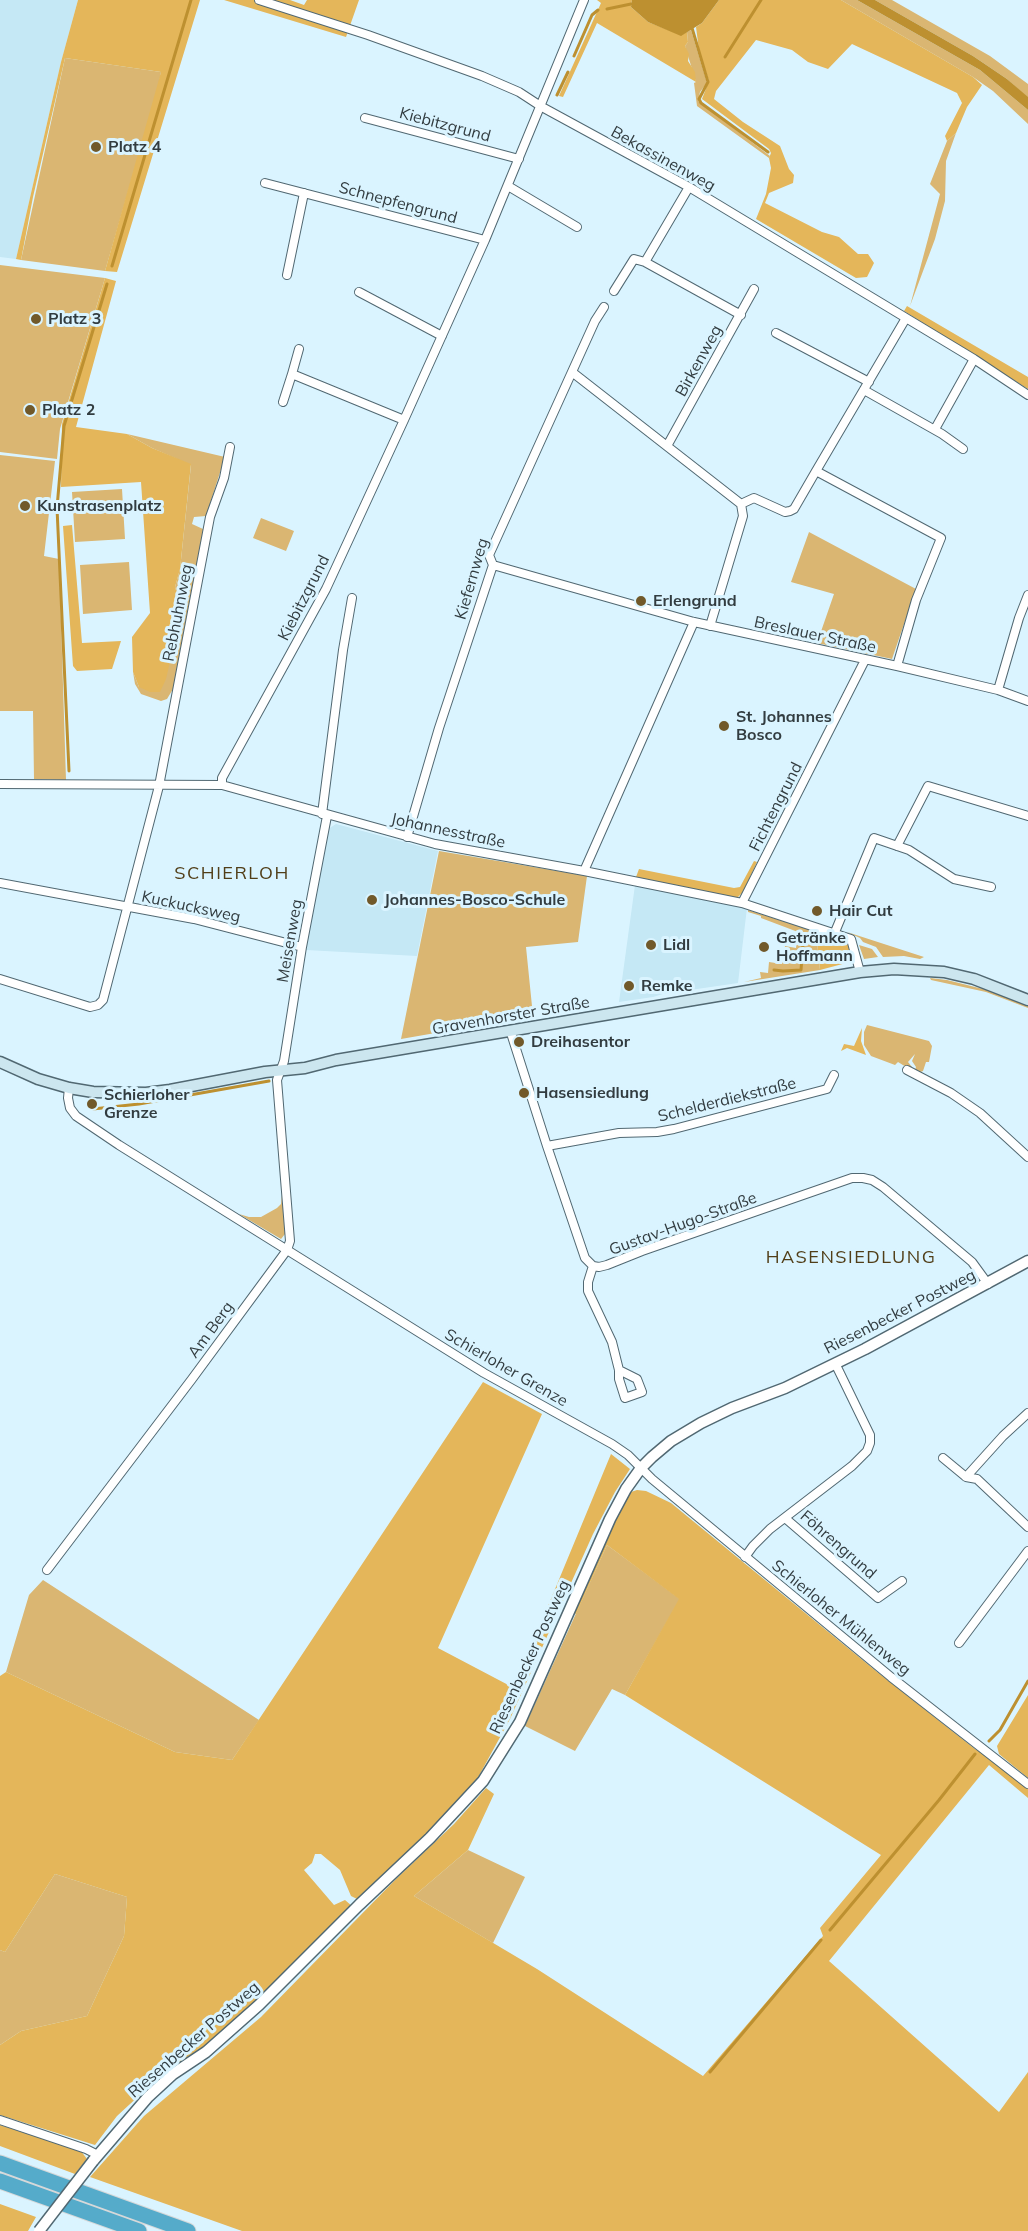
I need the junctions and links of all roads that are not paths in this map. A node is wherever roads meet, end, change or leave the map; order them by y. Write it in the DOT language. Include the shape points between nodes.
graph roads {
  1 [pos="259,0"];
  2 [pos="584,0"];
  3 [pos="542,107"];
  4 [pos="365,118"];
  5 [pos="519,159"];
  6 [pos="264,183"];
  7 [pos="508,186"];
  8 [pos="689,187"];
  9 [pos="304,193"];
  10 [pos="577,227"];
  11 [pos="485,240"];
  12 [pos="645,262"];
  13 [pos="287,275"];
  14 [pos="754,289"];
  15 [pos="614,291"];
  16 [pos="359,292"];
  17 [pos="604,307"];
  18 [pos="741,315"];
  19 [pos="906,318"];
  20 [pos="776,333"];
  21 [pos="442,336"];
  22 [pos="299,349"];
  23 [pos="974,359"];
  24 [pos="572,372"];
  25 [pos="292,374"];
  26 [pos="869,382"];
  27 [pos="864,390"];
  28 [pos="1028,395"];
  29 [pos="283,402"];
  30 [pos="404,420"];
  31 [pos="935,429"];
  32 [pos="667,446"];
  33 [pos="230,447"];
  34 [pos="963,449"];
  35 [pos="816,471"];
  36 [pos="741,504"];
  37 [pos="493,565"];
  38 [pos="1028,596"];
  39 [pos="352,598"];
  40 [pos="694,622"];
  41 [pos="710,627"];
  42 [pos="865,660"];
  43 [pos="897,666"];
  44 [pos="998,690"];
  45 [pos="1028,701"];
  46 [pos="0,784"];
  47 [pos="222,785"];
  48 [pos="159,786"];
  49 [pos="325,815"];
  50 [pos="1028,816"];
  51 [pos="407,837"];
  52 [pos="897,846"];
  53 [pos="584,870"];
  54 [pos="0,883"];
  55 [pos="991,887"];
  56 [pos="742,903"];
  57 [pos="127,908"];
  58 [pos="834,932"];
  59 [pos="302,947"];
  60 [pos="860,972"];
  61 [pos="0,979"];
  62 [pos="1028,1000"];
  63 [pos="510,1030"];
  64 [pos="0,1062"];
  65 [pos="281,1071"];
  66 [pos="907,1071"];
  67 [pos="834,1075"];
  68 [pos="69,1088"];
  69 [pos="547,1146"];
  70 [pos="1028,1157"];
  71 [pos="287,1250"];
  72 [pos="1028,1262"];
  73 [pos="593,1266"];
  74 [pos="988,1284"];
  75 [pos="835,1363"];
  76 [pos="620,1370"];
  77 [pos="1028,1413"];
  78 [pos="943,1458"];
  79 [pos="641,1468"];
  80 [pos="966,1477"];
  81 [pos="785,1518"];
  82 [pos="1028,1527"];
  83 [pos="1028,1551"];
  84 [pos="746,1557"];
  85 [pos="47,1570"];
  86 [pos="902,1581"];
  87 [pos="959,1643"];
  88 [pos="1028,1784"];
  89 [pos="0,2120"];
  90 [pos="96,2158"];
  91 [pos="0,2163"];
  92 [pos="0,2181"];
  93 [pos="39,2231"];
  94 [pos="140,2231"];
  95 [pos="188,2231"];
  1 -- 3 [label="street, Bekassinenweg" via="482,76"];
  2 -- 3 [label="street, Kiebitzgrund"];
  3 -- 5 [label="street, Kiebitzgrund"];
  3 -- 8 [label="street, Bekassinenweg"];
  4 -- 5 [label="street, Kiebitzgrund"];
  5 -- 7 [label="street, Kiebitzgrund"];
  6 -- 9 [label="street, Schnepfengrund"];
  7 -- 10 [label="street"];
  7 -- 11 [label="street, Kiebitzgrund"];
  8 -- 12 [label="street"];
  8 -- 19 [label="street, Bekassinenweg"];
  9 -- 11 [label="street, Schnepfengrund"];
  9 -- 13 [label="street"];
  11 -- 21 [label="street, Kiebitzgrund"];
  12 -- 15 [label="street" via="634,259"];
  12 -- 18 [label="street"];
  14 -- 18 [label="street, Birkenweg"];
  16 -- 21 [label="street"];
  17 -- 24 [label="street, Kiefernweg"];
  18 -- 32 [label="street, Birkenweg"];
  19 -- 23 [label="street, Bekassinenweg"];
  19 -- 26 [label="street"];
  20 -- 26 [label="street"];
  21 -- 30 [label="street, Kiebitzgrund"];
  22 -- 25 [label="street"];
  23 -- 28 [label="street, Bekassinenweg"];
  23 -- 31 [label="street"];
  24 -- 32 [label="street"];
  24 -- 37 [label="street, Kiefernweg" via="489,555"];
  25 -- 29 [label="street"];
  25 -- 30 [label="street"];
  26 -- 27 [label="street"];
  27 -- 31 [label="street"];
  27 -- 35 [label="street"];
  30 -- 47 [label="street, Kiebitzgrund" via="326,589 222,778"];
  31 -- 34 [label="street"];
  32 -- 36 [label="street"];
  33 -- 48 [label="street, Rebhuhnweg" via="210,517"];
  35 -- 36 [label="street" via="790,511 754,498"];
  35 -- 43 [label="street" via="941,537 916,600"];
  36 -- 41 [label="street" via="743,516"];
  37 -- 40 [label="street, Breslauer Straße"];
  37 -- 51 [label="street, Kiefernweg"];
  38 -- 44 [label="street"];
  39 -- 49 [label="street, Meisenweg"];
  40 -- 41 [label="street, Breslauer Straße"];
  40 -- 53 [label="street"];
  41 -- 42 [label="street, Breslauer Straße"];
  42 -- 43 [label="street, Breslauer Straße"];
  42 -- 56 [label="street, Fichtengrund"];
  43 -- 44 [label="street, Breslauer Straße"];
  44 -- 45 [label="street, Breslauer Straße"];
  46 -- 48 [label="street, Johannesstraße"];
  47 -- 48 [label="street, Johannesstraße"];
  47 -- 49 [label="street, Johannesstraße"];
  48 -- 57 [label="street, Kuckucksweg"];
  49 -- 51 [label="street, Johannesstraße"];
  49 -- 59 [label="street, Meisenweg"];
  50 -- 52 [label="street" via="928,786"];
  51 -- 53 [label="street, Johannesstraße"];
  52 -- 55 [label="street" via="954,879"];
  52 -- 58 [label="street" via="874,838"];
  53 -- 56 [label="street, Johannesstraße"];
  54 -- 57 [label="street"];
  56 -- 58 [label="street, Johannesstraße"];
  57 -- 59 [label="street, Kuckucksweg" via="194,919"];
  57 -- 61 [label="street" via="103,1000 98,1005 90,1006"];
  58 -- 60 [label="street, Johannesstraße" via="853,941"];
  59 -- 65 [label="street, Meisenweg"];
  60 -- 62 [label="main road, Gravenhorster Straße" via="944,972"];
  60 -- 63 [label="main road, Gravenhorster Straße"];
  63 -- 65 [label="main road, Gravenhorster Straße"];
  63 -- 69 [label="street, Gustav-Hugo-Straße"];
  64 -- 68 [label="main road, Gravenhorster Straße"];
  65 -- 68 [label="main road, Gravenhorster Straße" via="146,1093"];
  65 -- 71 [label="street" via="277,1080 290,1241"];
  66 -- 70 [label="street" via="980,1113"];
  67 -- 69 [label="street, Schelderdiekstraße" via="827,1089 674,1129 619,1133"];
  68 -- 71 [label="street, Schierloher Grenze" via="70,1108 76,1116"];
  69 -- 73 [label="street, Gustav-Hugo-Straße" via="585,1258"];
  71 -- 79 [label="street, Schierloher Grenze" via="484,1373 612,1444"];
  71 -- 85 [label="street, Am Berg"];
  72 -- 74 [label="street, Riesenbecker Postweg"];
  73 -- 74 [label="street, Gustav-Hugo-Straße" via="599,1268 852,1178 863,1178 883,1187 972,1262"];
  73 -- 76 [label="street" via="588,1291 607,1329"];
  74 -- 75 [label="street, Riesenbecker Postweg"];
  75 -- 79 [label="street, Riesenbecker Postweg" via="701,1423 671,1441"];
  75 -- 81 [label="street, Föhrengrund" via="870,1435 870,1443 852,1466"];
  77 -- 80 [label="street"];
  78 -- 80 [label="street"];
  79 -- 84 [label="street, Schierloher Mühlenweg"];
  79 -- 90 [label="street, Riesenbecker Postweg" via="610,1519 520,1722 483,1781 259,2006 148,2097"];
  80 -- 82 [label="street" via="977,1479"];
  81 -- 84 [label="street, Föhrengrund" via="764,1534"];
  81 -- 86 [label="street, Föhrengrund" via="878,1598"];
  83 -- 87 [label="street"];
  84 -- 88 [label="street, Schierloher Mühlenweg"];
  89 -- 90 [label="street" via="86,2149"];
  90 -- 93 [label="street, Riesenbecker Postweg, bridge"];
  91 -- 95 [label="highway"];
  92 -- 94 [label="highway"];
}
